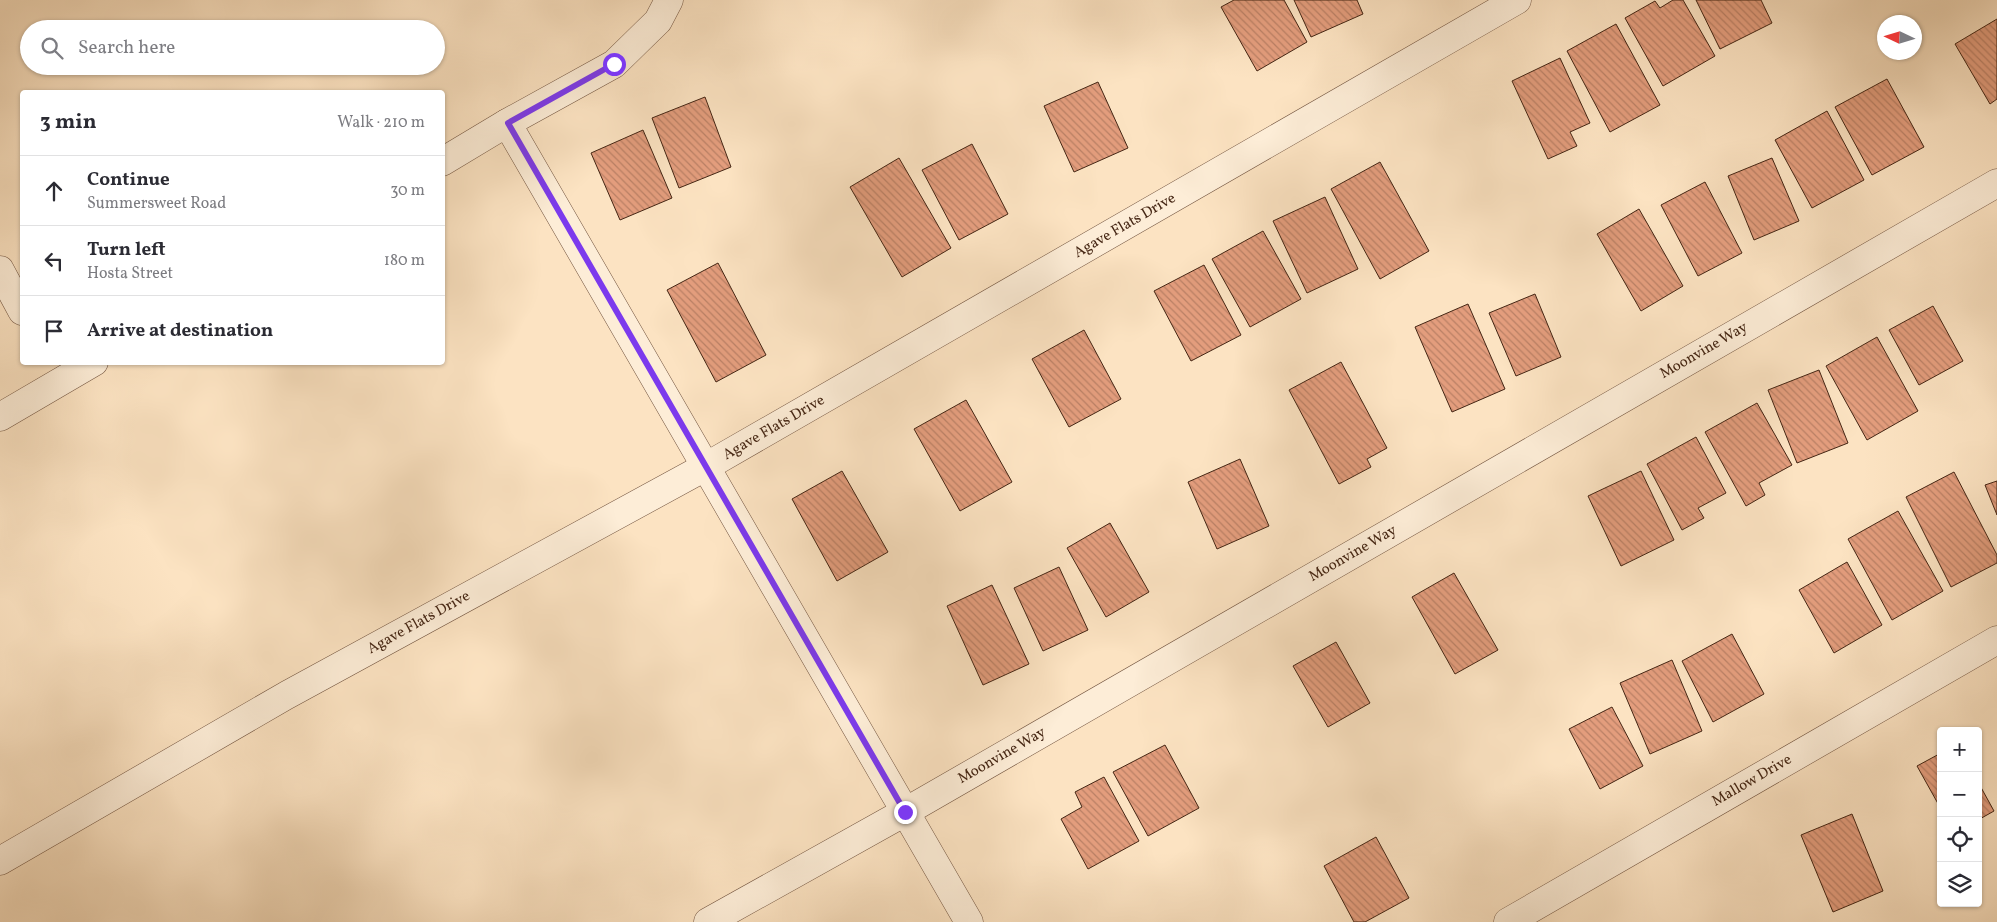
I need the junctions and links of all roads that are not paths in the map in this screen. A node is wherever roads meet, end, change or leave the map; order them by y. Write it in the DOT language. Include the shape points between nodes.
graph roads {
  1 [pos="670,0"];
  2 [pos="1516,0"];
  3 [pos="508,123"];
  4 [pos="445,160"];
  5 [pos="1997,183"];
  6 [pos="0,270"];
  7 [pos="20,307"];
  8 [pos="83,365"];
  9 [pos="56,372"];
  10 [pos="0,417"];
  11 [pos="707,466"];
  12 [pos="1997,640"];
  13 [pos="905,812"];
  14 [pos="0,861"];
  15 [pos="708,922"];
  16 [pos="969,922"];
  17 [pos="1508,922"];
  1 -- 3 [label="street" via="658,21 614,64"];
  2 -- 11 [label="street, Agave Flats Drive"];
  3 -- 4 [label="street"];
  3 -- 11 [label="street"];
  5 -- 13 [label="street, Moonvine Way"];
  6 -- 7 [label="street"];
  8 -- 9 [label="street"];
  9 -- 10 [label="street"];
  11 -- 13 [label="street"];
  11 -- 14 [label="street, Agave Flats Drive" via="287,695"];
  12 -- 17 [label="street, Mallow Drive"];
  13 -- 15 [label="street, Moonvine Way"];
  13 -- 16 [label="street"];
}
